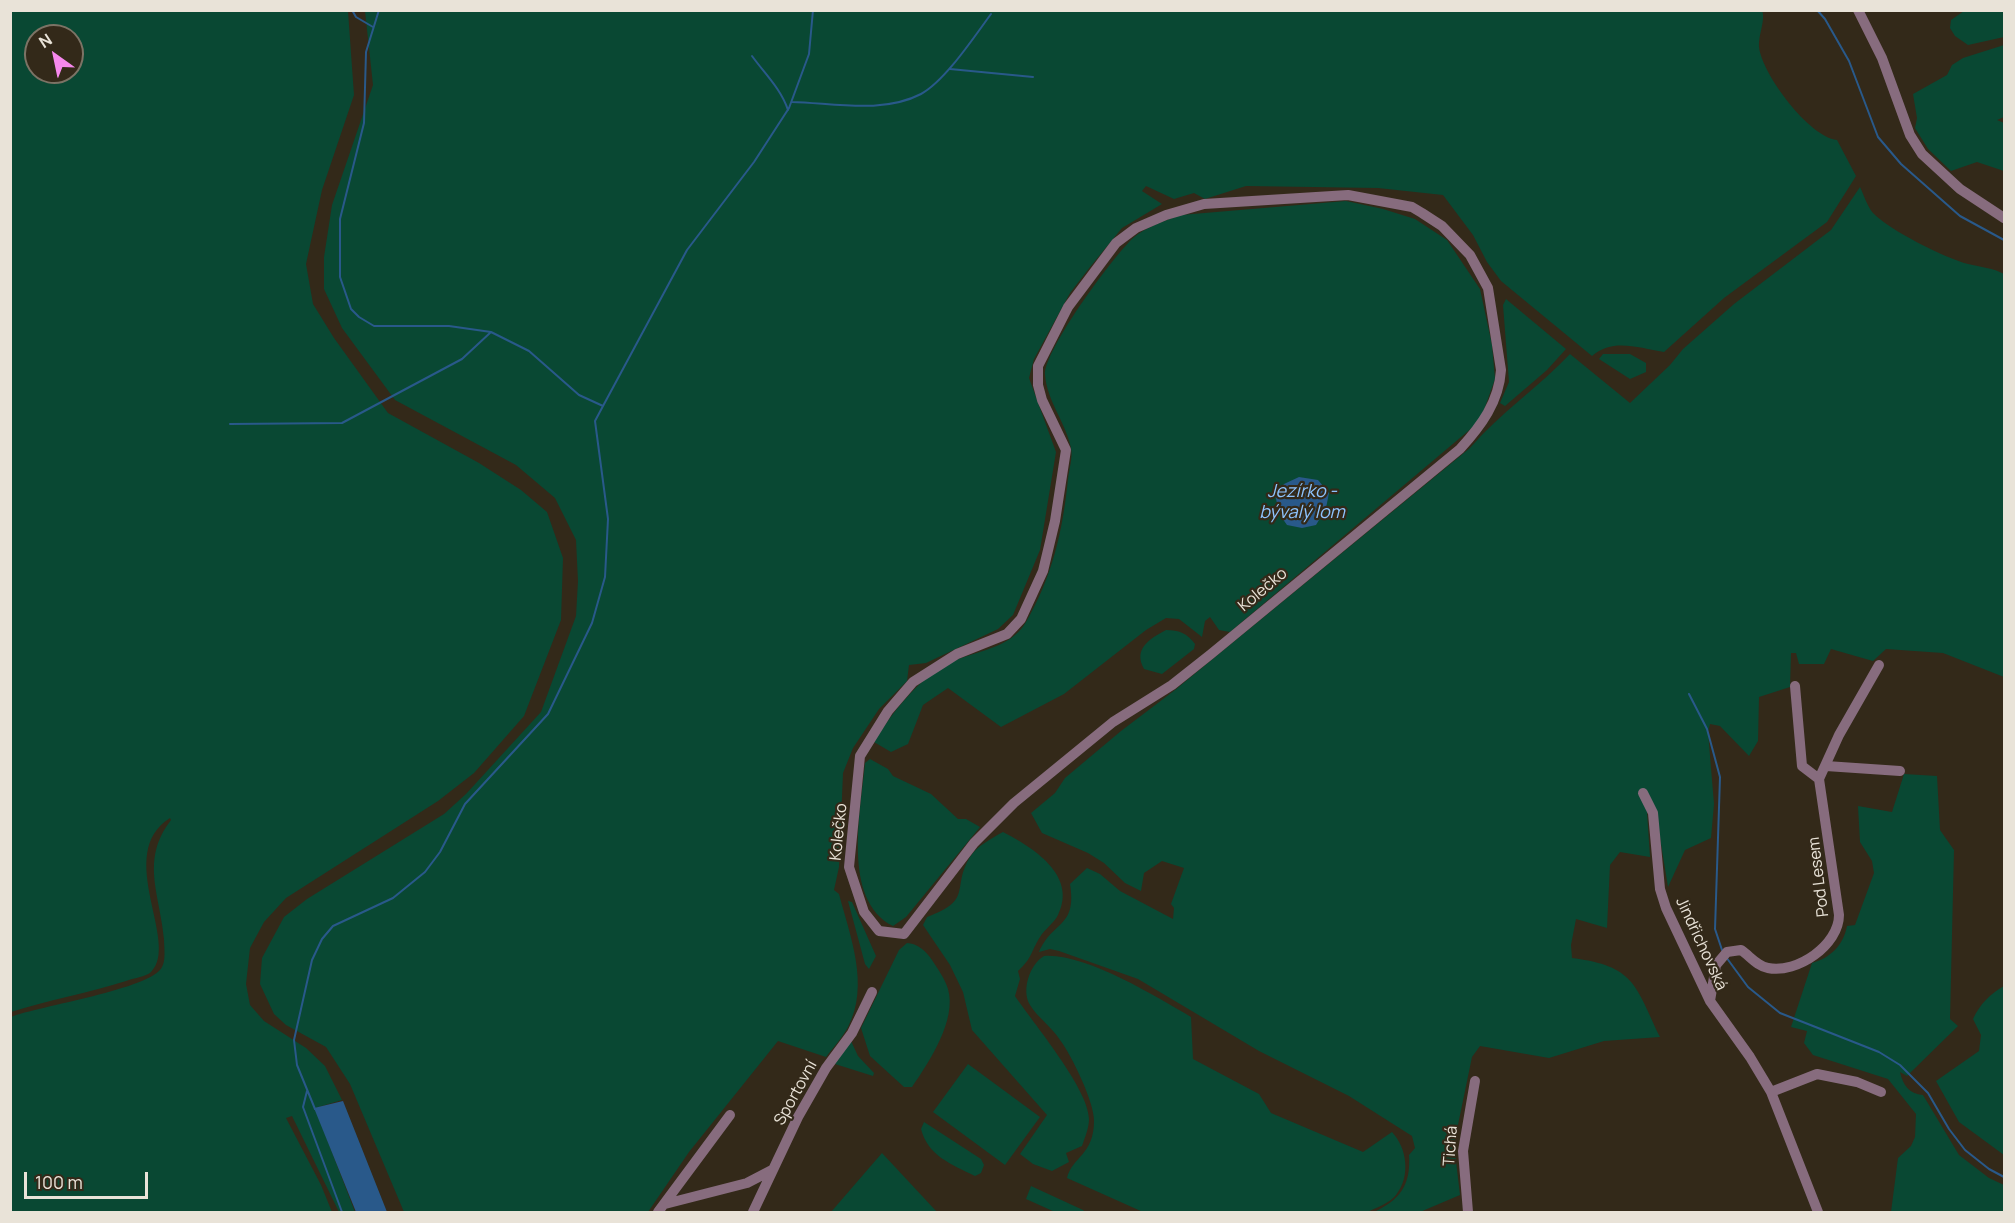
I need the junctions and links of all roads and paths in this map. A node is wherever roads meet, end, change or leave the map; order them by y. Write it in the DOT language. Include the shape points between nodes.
graph roads {
  1 [pos="1858,10"];
  2 [pos="1412,207"];
  3 [pos="2004,218"];
  4 [pos="1879,665"];
  5 [pos="1795,686"];
  6 [pos="1826,766"];
  7 [pos="1900,771"];
  8 [pos="1819,779"];
  9 [pos="1643,793"];
  10 [pos="872,992"];
  11 [pos="1710,1001"];
  12 [pos="1475,1081"];
  13 [pos="1771,1092"];
  14 [pos="1881,1092"];
  15 [pos="730,1114"];
  16 [pos="772,1170"];
  17 [pos="662,1208"];
  18 [pos="753,1212"];
  19 [pos="1468,1212"];
  20 [pos="1818,1212"];
  1 -- 3 [label="street" via="1922,154 1960,189"];
  2 -- 2 [label="street, Kolečko" via="1348,195 1204,204 1166,214 1127,233 1094,269 1068,307 1038,366 1042,400 1066,450 1043,570 1021,619 1007,633 957,654 913,682 888,711 860,756 849,867 864,912 879,931 904,934 974,843 1014,803 1106,728 1211,654 1460,449 1480,427 1500,384 1501,370 1488,288 1470,255 1432,218"];
  4 -- 6 [label="street"];
  5 -- 8 [label="street" via="1802,765"];
  6 -- 7 [label="street"];
  6 -- 8 [label="street"];
  8 -- 11 [label="street, Pod Lesem" via="1839,915 1836,933 1820,951 1790,966 1774,969 1760,966 1741,950 1727,952 1716,965"];
  9 -- 11 [label="street, Jindřichovská" via="1653,813 1660,888 1666,908"];
  10 -- 16 [label="street, Sportovní" via="852,1033 798,1117"];
  11 -- 13 [label="street, Jindřichovská"];
  12 -- 19 [label="street, Tichá" via="1463,1151"];
  13 -- 14 [label="street" via="1817,1074 1857,1082"];
  13 -- 20 [label="street, Jindřichovská"];
  15 -- 17 [label="street"];
  16 -- 17 [label="street" via="747,1183"];
  16 -- 18 [label="street, Sportovní"];
}
